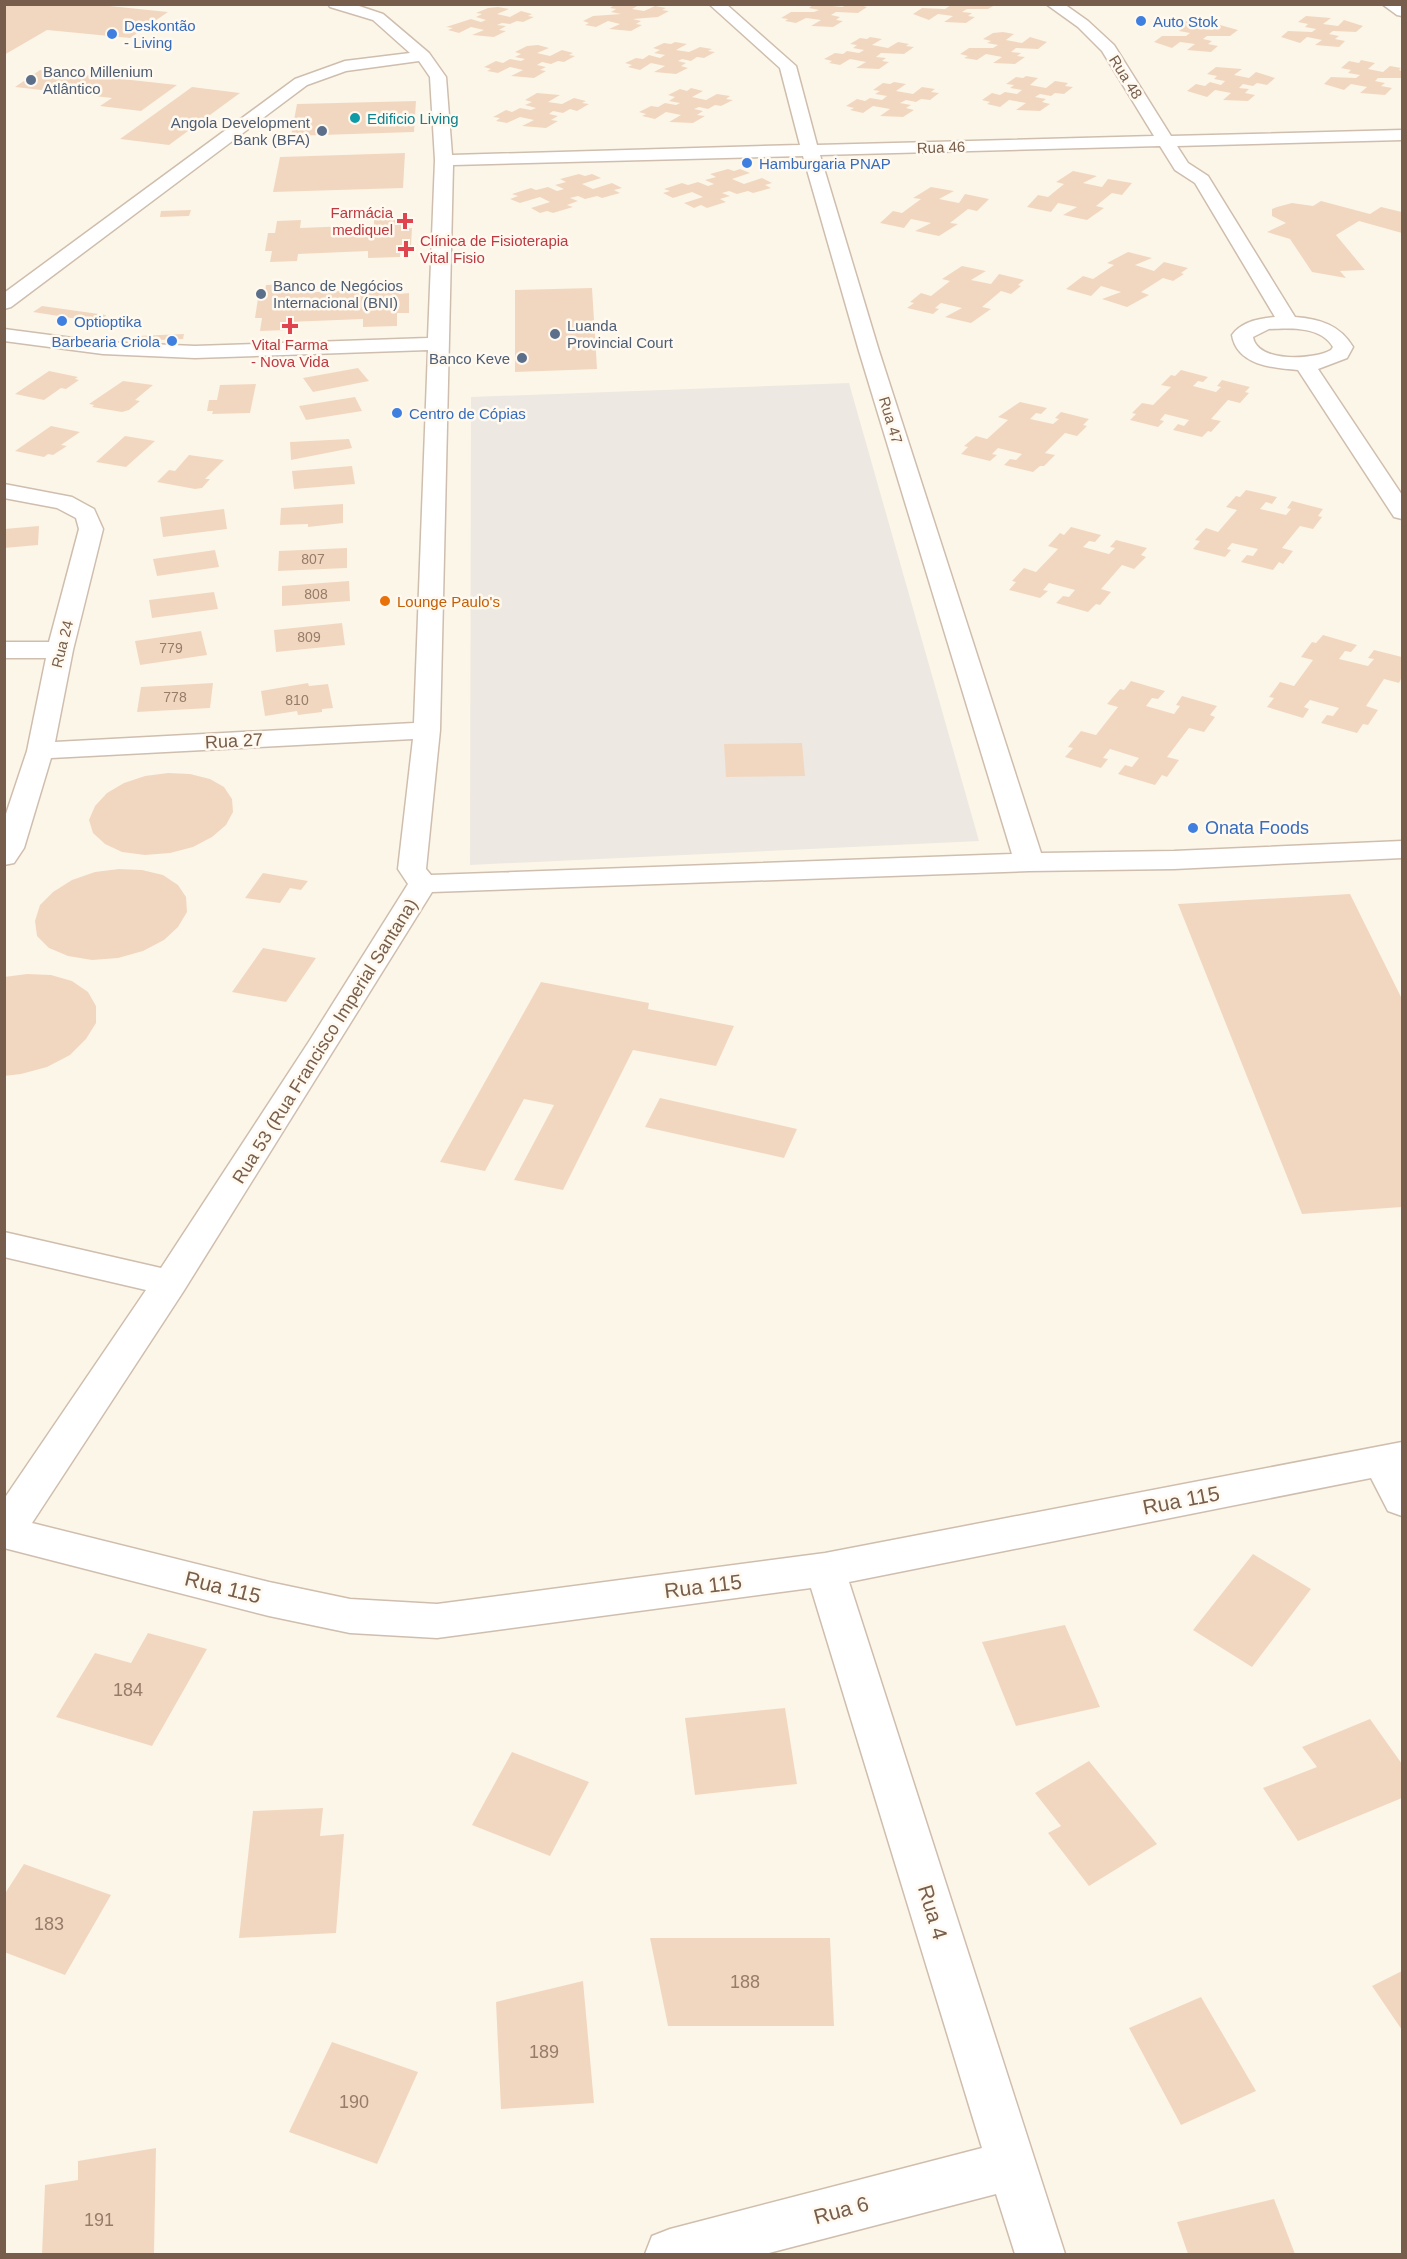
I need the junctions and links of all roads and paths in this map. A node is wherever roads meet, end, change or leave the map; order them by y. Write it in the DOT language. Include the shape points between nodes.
graph roads {
  1 [pos="335,4"];
  2 [pos="716,4"];
  3 [pos="1053,4"];
  4 [pos="1389,4"];
  5 [pos="1402,12"];
  6 [pos="423,56"];
  7 [pos="1402,135"];
  8 [pos="1165,140"];
  9 [pos="810,151"];
  10 [pos="444,160"];
  11 [pos="1181,166"];
  12 [pos="1185,189"];
  13 [pos="1236,236"];
  14 [pos="1214,237"];
  15 [pos="1238,275"];
  16 [pos="4,303"];
  17 [pos="1279,323"];
  18 [pos="4,335"];
  19 [pos="438,344"];
  20 [pos="1304,364"];
  21 [pos="4,491"];
  22 [pos="1402,512"];
  23 [pos="4,650"];
  24 [pos="60,650"];
  25 [pos="427,730"];
  26 [pos="40,751"];
  27 [pos="1402,850"];
  28 [pos="4,857"];
  29 [pos="1029,862"];
  30 [pos="423,884"];
  31 [pos="4,1245"];
  32 [pos="170,1282"];
  33 [pos="1392,1459"];
  34 [pos="1402,1500"];
  35 [pos="5,1532"];
  36 [pos="825,1570"];
  37 [pos="1012,2165"];
  38 [pos="670,2254"];
  39 [pos="1040,2254"];
  1 -- 6 [label="street, Rua 53 (Rua Francisco Imperial Santana)" via="378,17"];
  2 -- 9 [label="street, Rua 47" via="788,66"];
  3 -- 8 [label="street, Rua 48" via="1083,24 1108,48"];
  4 -- 5 [label="street"];
  6 -- 10 [label="street, Rua 53 (Rua Francisco Imperial Santana)" via="438,77"];
  6 -- 16 [label="street" via="336,67 301,82"];
  7 -- 8 [label="street, Rua 46"];
  8 -- 9 [label="street, Rua 46"];
  8 -- 11 [label="street, Rua 48"];
  9 -- 10 [label="street, Rua 46"];
  9 -- 29 [label="street, Rua 47"];
  10 -- 19 [label="street, Rua 53 (Rua Francisco Imperial Santana)"];
  11 -- 12 [label="street, Rua 48" via="1179,180"];
  11 -- 13 [label="street, Rua 48" via="1202,180"];
  13 -- 14 [label="street"];
  13 -- 17 [label="street, Rua 48"];
  15 -- 17 [label="street"];
  17 -- 20 [label="street" via="1257,326 1242,335 1245,348 1263,358"];
  17 -- 20 [label="street" via="1320,328 1340,340 1340,354"];
  18 -- 19 [label="street" via="103,348 195,352"];
  19 -- 25 [label="street, Rua 53 (Rua Francisco Imperial Santana)"];
  20 -- 22 [label="street"];
  21 -- 24 [label="street, Rua 24" via="64,502 86,514 91,529 89,544"];
  23 -- 24 [label="street"];
  24 -- 26 [label="street, Rua 24"];
  25 -- 26 [label="street, Rua 27"];
  25 -- 30 [label="street, Rua 53 (Rua Francisco Imperial Santana)" via="412,869"];
  26 -- 28 [label="street, Rua 24"];
  27 -- 29 [label="street"];
  29 -- 30 [label="street"];
  30 -- 32 [label="street, Rua 53 (Rua Francisco Imperial Santana)" via="323,1047"];
  31 -- 32 [label="street"];
  32 -- 35 [label="street, Rua 53 (Rua Francisco Imperial Santana)"];
  33 -- 34 [label="street"];
  33 -- 36 [label="street, Rua 115"];
  35 -- 36 [label="street, Rua 115" via="350,1616 437,1621"];
  36 -- 37 [label="street, Rua 4"];
  37 -- 38 [label="street, Rua 6"];
  37 -- 39 [label="street, Rua 4"];
}
